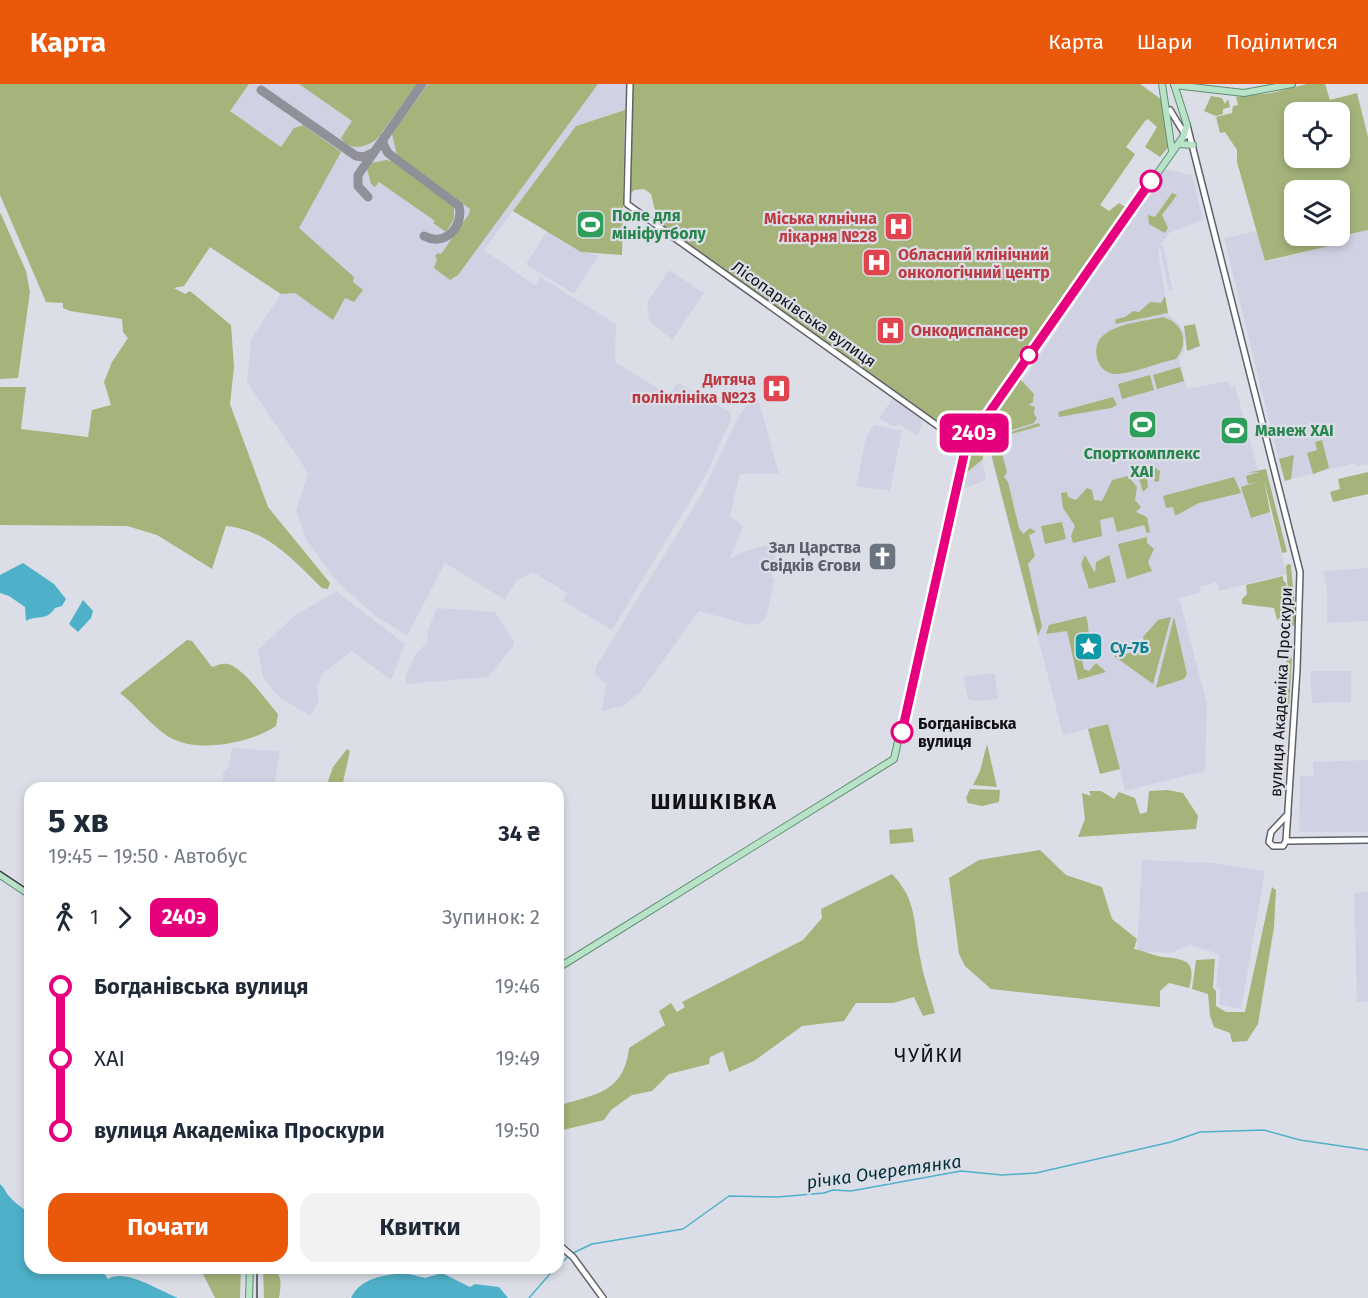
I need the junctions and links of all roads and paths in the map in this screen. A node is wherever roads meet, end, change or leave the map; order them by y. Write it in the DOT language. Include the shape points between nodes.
graph roads {
  1 [pos="630,84"];
  2 [pos="1174,84"];
  3 [pos="1292,84"];
  4 [pos="1162,85"];
  5 [pos="1186,85"];
  6 [pos="1168,98"];
  7 [pos="1181,99"];
  8 [pos="1170,110"];
  9 [pos="1187,125"];
  10 [pos="1184,134"];
  11 [pos="1178,144"];
  12 [pos="1193,145"];
  13 [pos="1172,152"];
  14 [pos="966,446"];
  15 [pos="1288,814"];
  16 [pos="1368,840"];
  17 [pos="1284,843"];
  18 [pos="0,875"];
  19 [pos="24,891"];
  20 [pos="564,965"];
  21 [pos="564,1248"];
  22 [pos="250,1274"];
  23 [pos="249,1298"];
  24 [pos="603,1298"];
  1 -- 14 [label="street, Лісопарківська вулиця" via="627,204"];
  2 -- 5 [label="main road"];
  2 -- 6 [label="main road"];
  2 -- 7 [label="main road, вулиця Академіка Проскури"];
  3 -- 5 [label="main road" via="1244,93"];
  4 -- 6 [label="main road"];
  4 -- 13 [label="main road"];
  5 -- 7 [label="main road"];
  6 -- 8 [label="main road"];
  7 -- 9 [label="main road, вулиця Академіка Проскури"];
  8 -- 10 [label="street"];
  8 -- 13 [label="main road"];
  9 -- 10 [label="main road"];
  9 -- 12 [label="street, вулиця Академіка Проскури"];
  10 -- 11 [label="main road"];
  10 -- 12 [label="street"];
  11 -- 12 [label="main road"];
  11 -- 13 [label="main road"];
  12 -- 15 [label="street, вулиця Академіка Проскури" via="1300,572"];
  13 -- 14 [label="main road"];
  14 -- 20 [label="main road" via="894,759"];
  15 -- 17 [label="street, вулиця Академіка Проскури"];
  15 -- 17 [label="street, вулиця Академіка Проскури" via="1268,839 1273,846"];
  16 -- 17 [label="street"];
  18 -- 19 [label="main road"];
  21 -- 24 [label="street"];
  22 -- 23 [label="main road"];
}
